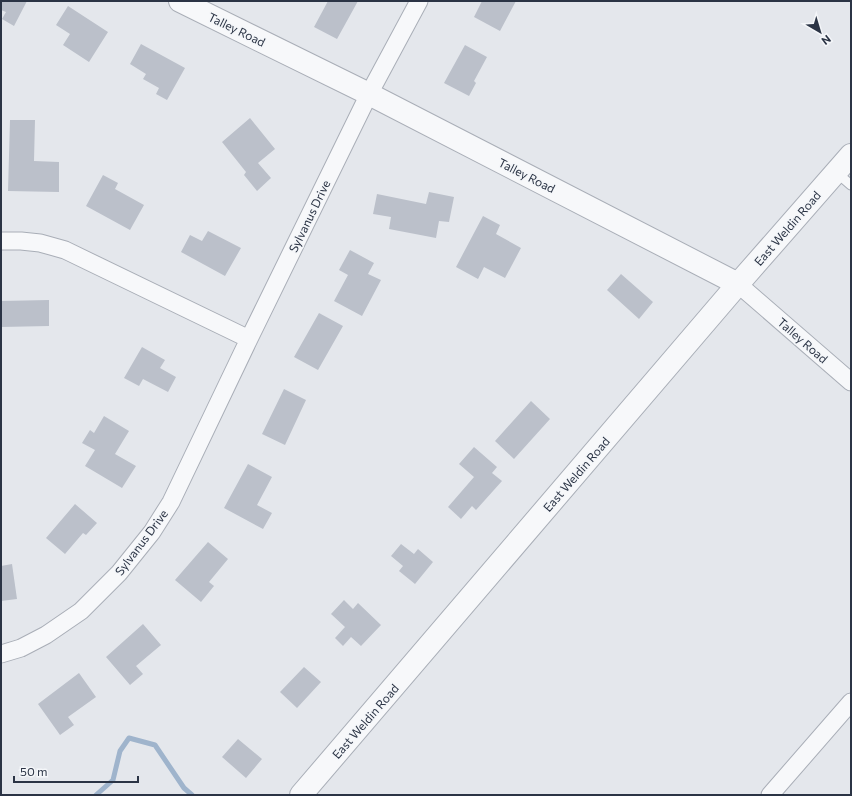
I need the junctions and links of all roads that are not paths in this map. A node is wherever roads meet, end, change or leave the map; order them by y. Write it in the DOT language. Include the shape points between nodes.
graph roads {
  1 [pos="180,1"];
  2 [pos="419,1"];
  3 [pos="369,94"];
  4 [pos="851,155"];
  5 [pos="843,179"];
  6 [pos="1,241"];
  7 [pos="738,284"];
  8 [pos="249,339"];
  9 [pos="851,382"];
  10 [pos="1,654"];
  11 [pos="851,702"];
  12 [pos="301,795"];
  13 [pos="770,795"];
  1 -- 3 [label="street, Talley Road"];
  2 -- 3 [label="street, Sylvanus Drive"];
  3 -- 7 [label="street, Talley Road"];
  3 -- 8 [label="street, Sylvanus Drive"];
  4 -- 5 [label="street, East Weldin Road"];
  5 -- 7 [label="street, East Weldin Road"];
  6 -- 8 [label="street" via="21,240 65,250"];
  7 -- 9 [label="street, Talley Road"];
  7 -- 12 [label="street, East Weldin Road"];
  8 -- 10 [label="street, Sylvanus Drive" via="171,502 119,574 81,611 40,638 21,648"];
  11 -- 13 [label="street"];
}
